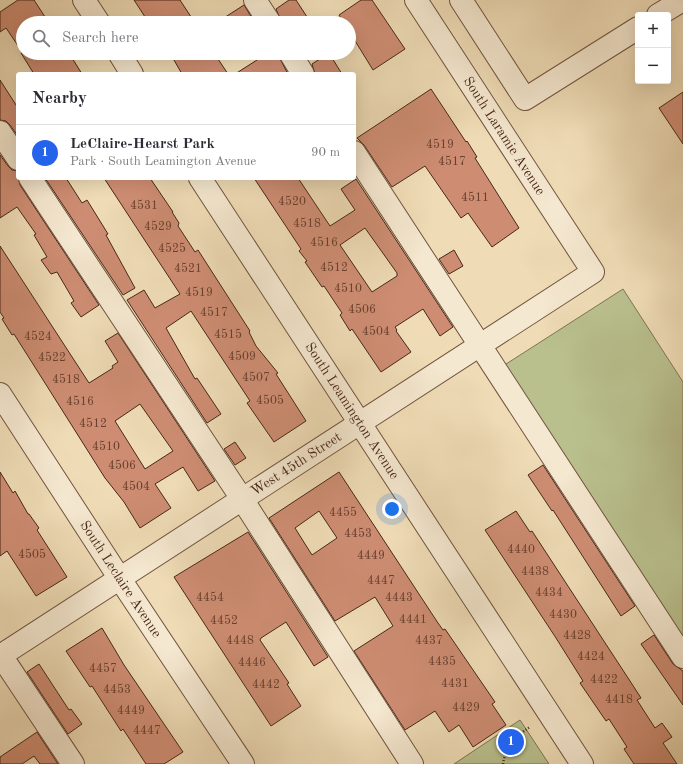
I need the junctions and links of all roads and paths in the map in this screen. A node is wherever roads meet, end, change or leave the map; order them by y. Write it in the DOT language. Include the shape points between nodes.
graph roads {
  1 [pos="84,0"];
  2 [pos="255,0"];
  3 [pos="416,0"];
  4 [pos="461,0"];
  5 [pos="683,0"];
  6 [pos="663,12"];
  7 [pos="94,16"];
  8 [pos="265,16"];
  9 [pos="635,30"];
  10 [pos="123,60"];
  11 [pos="294,60"];
  12 [pos="131,72"];
  13 [pos="302,72"];
  14 [pos="0,132"];
  15 [pos="356,155"];
  16 [pos="16,156"];
  17 [pos="31,180"];
  18 [pos="201,180"];
  19 [pos="593,272"];
  20 [pos="480,345"];
  21 [pos="0,394"];
  22 [pos="359,424"];
  23 [pos="242,499"];
  24 [pos="120,579"];
  25 [pos="0,655"];
  26 [pos="683,657"];
  27 [pos="530,727"];
  28 [pos="72,764"];
  29 [pos="243,764"];
  30 [pos="412,764"];
  31 [pos="503,764"];
  32 [pos="582,764"];
  1 -- 7 [label="street"];
  2 -- 8 [label="street"];
  3 -- 19 [label="street, South Laramie Avenue"];
  4 -- 9 [label="street" via="525,100"];
  5 -- 6 [label="street"];
  10 -- 12 [label="street"];
  11 -- 13 [label="street"];
  14 -- 16 [label="street"];
  15 -- 20 [label="street"];
  17 -- 23 [label="street"];
  18 -- 22 [label="street, South Leamington Avenue"];
  19 -- 20 [label="street, West 45th Street"];
  20 -- 22 [label="street, West 45th Street"];
  20 -- 26 [label="street"];
  21 -- 24 [label="street, South Leclaire Avenue"];
  22 -- 23 [label="street, West 45th Street"];
  22 -- 32 [label="street, South Leamington Avenue"];
  23 -- 24 [label="street, West 45th Street"];
  23 -- 30 [label="street"];
  24 -- 25 [label="street, West 45th Street"];
  24 -- 29 [label="street, South Leclaire Avenue"];
  25 -- 28 [label="street"];
  27 -- 31 [label="path" via="519,734 511,744"];
}
